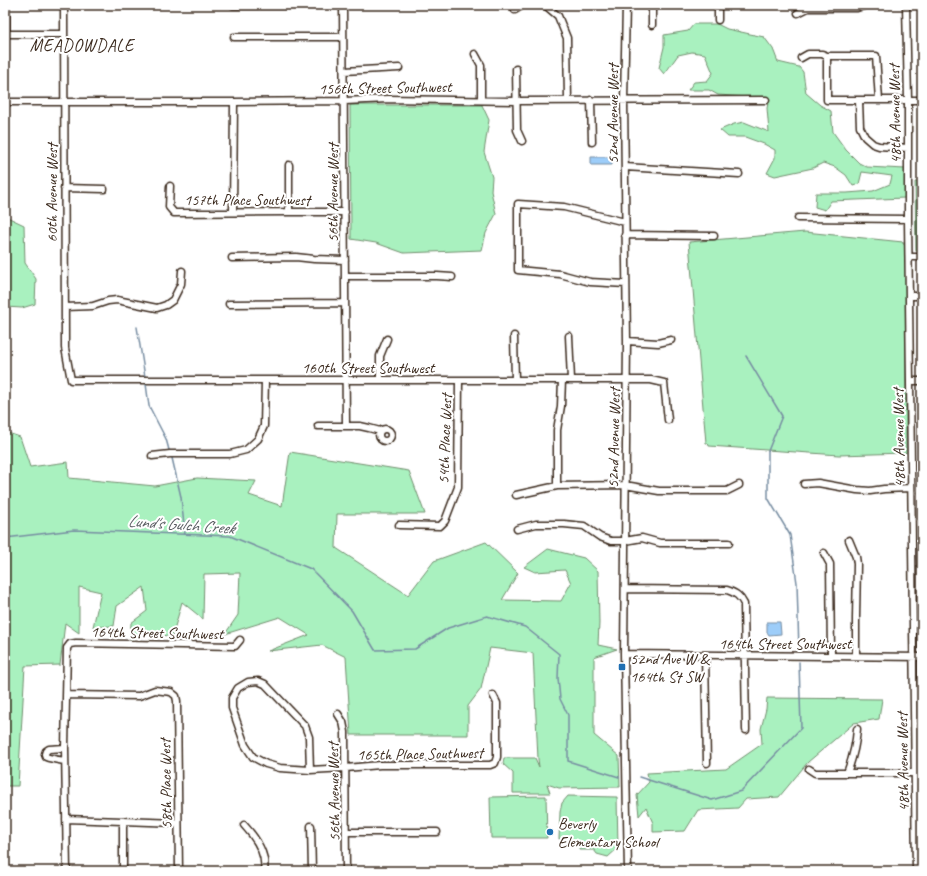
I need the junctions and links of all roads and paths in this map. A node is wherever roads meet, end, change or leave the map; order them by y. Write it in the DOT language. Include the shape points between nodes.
graph roads {
  1 [pos="6,5"];
  2 [pos="64,5"];
  3 [pos="306,5"];
  4 [pos="343,5"];
  5 [pos="523,5"];
  6 [pos="541,5"];
  7 [pos="626,5"];
  8 [pos="652,5"];
  9 [pos="718,5"];
  10 [pos="867,5"];
  11 [pos="906,5"];
  12 [pos="233,6"];
  13 [pos="515,10"];
  14 [pos="798,13"];
  15 [pos="718,20"];
  16 [pos="652,25"];
  17 [pos="6,34"];
  18 [pos="64,34"];
  19 [pos="234,37"];
  20 [pos="343,37"];
  21 [pos="475,54"];
  22 [pos="827,56"];
  23 [pos="801,58"];
  24 [pos="399,68"];
  25 [pos="516,69"];
  26 [pos="344,71"];
  27 [pos="481,100"];
  28 [pos="568,100"];
  29 [pos="591,100"];
  30 [pos="624,100"];
  31 [pos="766,100"];
  32 [pos="859,100"];
  33 [pos="879,100"];
  34 [pos="908,100"];
  35 [pos="922,100"];
  36 [pos="345,101"];
  37 [pos="516,101"];
  38 [pos="5,102"];
  39 [pos="64,102"];
  40 [pos="234,102"];
  41 [pos="522,141"];
  42 [pos="592,142"];
  43 [pos="908,148"];
  44 [pos="289,165"];
  45 [pos="625,167"];
  46 [pos="739,174"];
  47 [pos="170,186"];
  48 [pos="64,188"];
  49 [pos="104,189"];
  50 [pos="233,212"];
  51 [pos="289,212"];
  52 [pos="345,212"];
  53 [pos="798,218"];
  54 [pos="908,219"];
  55 [pos="625,222"];
  56 [pos="626,236"];
  57 [pos="714,236"];
  58 [pos="922,256"];
  59 [pos="909,257"];
  60 [pos="232,258"];
  61 [pos="345,260"];
  62 [pos="182,271"];
  63 [pos="344,276"];
  64 [pos="452,277"];
  65 [pos="626,284"];
  66 [pos="910,296"];
  67 [pos="922,296"];
  68 [pos="345,303"];
  69 [pos="229,304"];
  70 [pos="65,307"];
  71 [pos="514,336"];
  72 [pos="569,336"];
  73 [pos="387,339"];
  74 [pos="671,340"];
  75 [pos="626,341"];
  76 [pos="71,380"];
  77 [pos="265,380"];
  78 [pos="346,380"];
  79 [pos="380,380"];
  80 [pos="459,380"];
  81 [pos="515,380"];
  82 [pos="562,380"];
  83 [pos="571,380"];
  84 [pos="626,380"];
  85 [pos="922,381"];
  86 [pos="910,382"];
  87 [pos="668,420"];
  88 [pos="318,426"];
  89 [pos="346,426"];
  90 [pos="380,432"];
  91 [pos="152,456"];
  92 [pos="804,484"];
  93 [pos="625,485"];
  94 [pos="739,485"];
  95 [pos="557,486"];
  96 [pos="911,488"];
  97 [pos="516,495"];
  98 [pos="399,525"];
  99 [pos="518,529"];
  100 [pos="849,540"];
  101 [pos="625,541"];
  102 [pos="729,543"];
  103 [pos="824,553"];
  104 [pos="625,589"];
  105 [pos="240,640"];
  106 [pos="624,654"];
  107 [pos="705,655"];
  108 [pos="744,656"];
  109 [pos="831,656"];
  110 [pos="856,656"];
  111 [pos="914,657"];
  112 [pos="922,657"];
  113 [pos="66,695"];
  114 [pos="493,695"];
  115 [pos="338,714"];
  116 [pos="857,729"];
  117 [pos="746,730"];
  118 [pos="65,748"];
  119 [pos="65,761"];
  120 [pos="707,763"];
  121 [pos="346,768"];
  122 [pos="808,769"];
  123 [pos="310,770"];
  124 [pos="847,773"];
  125 [pos="914,773"];
  126 [pos="922,773"];
  127 [pos="66,819"];
  128 [pos="123,821"];
  129 [pos="178,823"];
  130 [pos="244,825"];
  131 [pos="311,826"];
  132 [pos="347,832"];
  133 [pos="437,832"];
  134 [pos="918,869"];
  135 [pos="67,871"];
  136 [pos="123,871"];
  137 [pos="179,871"];
  138 [pos="264,871"];
  139 [pos="312,871"];
  140 [pos="346,871"];
  141 [pos="628,871"];
  1 -- 17 [label="street"];
  2 -- 18 [label="street, 60th Avenue West"];
  3 -- 12 [label="street"];
  4 -- 20 [label="street, 56th Avenue West"];
  5 -- 13 [label="street"];
  6 -- 28 [label="street" via="545,5 558,16 567,38"];
  7 -- 30 [label="street, 52nd Avenue West"];
  8 -- 16 [label="street"];
  9 -- 15 [label="street"];
  10 -- 14 [label="street" via="857,8 808,8"];
  11 -- 34 [label="street, 48th Avenue West"];
  17 -- 18 [label="street"];
  18 -- 39 [label="street, 60th Avenue West"];
  19 -- 20 [label="street"];
  20 -- 26 [label="street, 56th Avenue West"];
  21 -- 27 [label="street" via="481,65"];
  22 -- 23 [label="street" via="808,54"];
  22 -- 32 [label="street" via="827,100"];
  22 -- 33 [label="street" via="876,56"];
  24 -- 26 [label="street"];
  25 -- 37 [label="street"];
  26 -- 36 [label="street, 56th Avenue West"];
  27 -- 36 [label="street, 156th Street Southwest"];
  27 -- 37 [label="street, 156th Street Southwest"];
  28 -- 29 [label="street, 156th Street Southwest"];
  28 -- 37 [label="street, 156th Street Southwest"];
  29 -- 30 [label="street, 156th Street Southwest"];
  29 -- 42 [label="street"];
  30 -- 31 [label="street, 156th Street Southwest"];
  30 -- 45 [label="street, 52nd Avenue West"];
  32 -- 33 [label="street"];
  32 -- 43 [label="street" via="860,127 869,141 879,146"];
  33 -- 34 [label="street"];
  34 -- 35 [label="street"];
  34 -- 43 [label="street, 48th Avenue West"];
  36 -- 40 [label="street, 156th Street Southwest"];
  36 -- 52 [label="street, 56th Avenue West"];
  37 -- 41 [label="street" via="517,130"];
  38 -- 39 [label="street, 156th Street Southwest"];
  39 -- 40 [label="street, 156th Street Southwest"];
  39 -- 48 [label="street, 60th Avenue West"];
  40 -- 50 [label="street"];
  43 -- 54 [label="street, 48th Avenue West"];
  44 -- 51 [label="street"];
  45 -- 46 [label="street"];
  45 -- 55 [label="street, 52nd Avenue West"];
  47 -- 50 [label="street, 157th Place Southwest" via="169,207 174,213"];
  48 -- 49 [label="street"];
  48 -- 70 [label="street, 60th Avenue West"];
  50 -- 51 [label="street, 157th Place Southwest"];
  51 -- 52 [label="street, 157th Place Southwest"];
  52 -- 61 [label="street, 56th Avenue West"];
  53 -- 54 [label="street"];
  54 -- 59 [label="street, 48th Avenue West"];
  55 -- 56 [label="street, 52nd Avenue West"];
  55 -- 65 [label="street" via="564,207 518,204 518,270 560,274 590,282"];
  56 -- 57 [label="street"];
  56 -- 65 [label="street, 52nd Avenue West"];
  58 -- 59 [label="street"];
  59 -- 66 [label="street, 48th Avenue West"];
  60 -- 61 [label="street" via="296,257"];
  61 -- 63 [label="street, 56th Avenue West"];
  62 -- 70 [label="street" via="181,284 173,300 157,308 117,300 93,306"];
  63 -- 64 [label="street"];
  63 -- 68 [label="street, 56th Avenue West"];
  65 -- 75 [label="street, 52nd Avenue West"];
  66 -- 67 [label="street"];
  66 -- 86 [label="street, 48th Avenue West"];
  68 -- 69 [label="street"];
  68 -- 78 [label="street, 56th Avenue West"];
  70 -- 76 [label="street, 60th Avenue West" via="65,348"];
  71 -- 81 [label="street"];
  72 -- 83 [label="street"];
  73 -- 79 [label="street" via="380,356"];
  74 -- 75 [label="street" via="658,343"];
  75 -- 84 [label="street, 52nd Avenue West"];
  76 -- 77 [label="street, 160th Street Southwest"];
  77 -- 78 [label="street, 160th Street Southwest"];
  77 -- 91 [label="street" via="264,426 258,439 246,450 230,454"];
  78 -- 79 [label="street, 160th Street Southwest"];
  78 -- 89 [label="street, 56th Avenue West"];
  79 -- 80 [label="street, 160th Street Southwest"];
  80 -- 81 [label="street, 160th Street Southwest"];
  80 -- 98 [label="street, 54th Place West" via="458,487 445,521 440,526"];
  81 -- 82 [label="street, 160th Street Southwest"];
  82 -- 83 [label="street, 160th Street Southwest"];
  82 -- 95 [label="street" via="557,430"];
  83 -- 84 [label="street, 160th Street Southwest"];
  84 -- 87 [label="street, 160th Street Southwest" via="664,383"];
  84 -- 93 [label="street, 52nd Avenue West"];
  85 -- 86 [label="street"];
  86 -- 96 [label="street, 48th Avenue West"];
  88 -- 89 [label="street"];
  89 -- 90 [label="street" via="369,428"];
  92 -- 96 [label="street" via="818,483 870,491"];
  93 -- 94 [label="street" via="659,491 727,491"];
  93 -- 95 [label="street"];
  93 -- 101 [label="street, 52nd Avenue West"];
  95 -- 97 [label="street"];
  96 -- 111 [label="street, 48th Avenue West"];
  99 -- 101 [label="street" via="536,524 584,526 600,537 611,541"];
  100 -- 110 [label="street" via="857,564"];
  101 -- 102 [label="street" via="642,538 660,543"];
  101 -- 104 [label="street, 52nd Avenue West"];
  103 -- 109 [label="street" via="830,564"];
  104 -- 106 [label="street, 52nd Avenue West"];
  104 -- 108 [label="street" via="727,590 735,593 744,604"];
  105 -- 113 [label="street, 164th Street Southwest" via="235,646 70,644 67,648"];
  106 -- 107 [label="street, 164th Street Southwest"];
  106 -- 141 [label="street, 52nd Avenue West"];
  107 -- 108 [label="street, 164th Street Southwest"];
  107 -- 120 [label="street"];
  108 -- 109 [label="street, 164th Street Southwest"];
  108 -- 117 [label="street"];
  109 -- 110 [label="street, 164th Street Southwest"];
  110 -- 111 [label="street, 164th Street Southwest"];
  111 -- 112 [label="street, 164th Street Southwest"];
  111 -- 125 [label="street, 48th Avenue West"];
  113 -- 118 [label="street"];
  113 -- 129 [label="street, 58th Place West" via="138,696 154,690 170,692 176,696"];
  114 -- 121 [label="street, 165th Place Southwest" via="497,703 495,763"];
  115 -- 121 [label="street, 56th Avenue West" via="346,732"];
  116 -- 124 [label="street" via="856,746"];
  118 -- 119 [label="street"];
  118 -- 119 [label="street" via="49,749 45,754 46,758"];
  119 -- 127 [label="street"];
  121 -- 123 [label="street, 165th Place Southwest"];
  121 -- 132 [label="street, 56th Avenue West"];
  122 -- 124 [label="street" via="815,772"];
  123 -- 123 [label="street, 165th Place Southwest" via="280,768 253,757 245,745 232,708 232,698 238,688 248,682 258,681 265,684 305,726 309,737"];
  124 -- 125 [label="street"];
  125 -- 126 [label="street"];
  125 -- 134 [label="street, 48th Avenue West"];
  127 -- 128 [label="street"];
  127 -- 135 [label="street"];
  128 -- 129 [label="street"];
  128 -- 136 [label="street"];
  129 -- 137 [label="street, 58th Place West"];
  130 -- 138 [label="street" via="258,844 264,860"];
  131 -- 139 [label="street"];
  132 -- 133 [label="street"];
  132 -- 140 [label="street, 56th Avenue West"];
}
